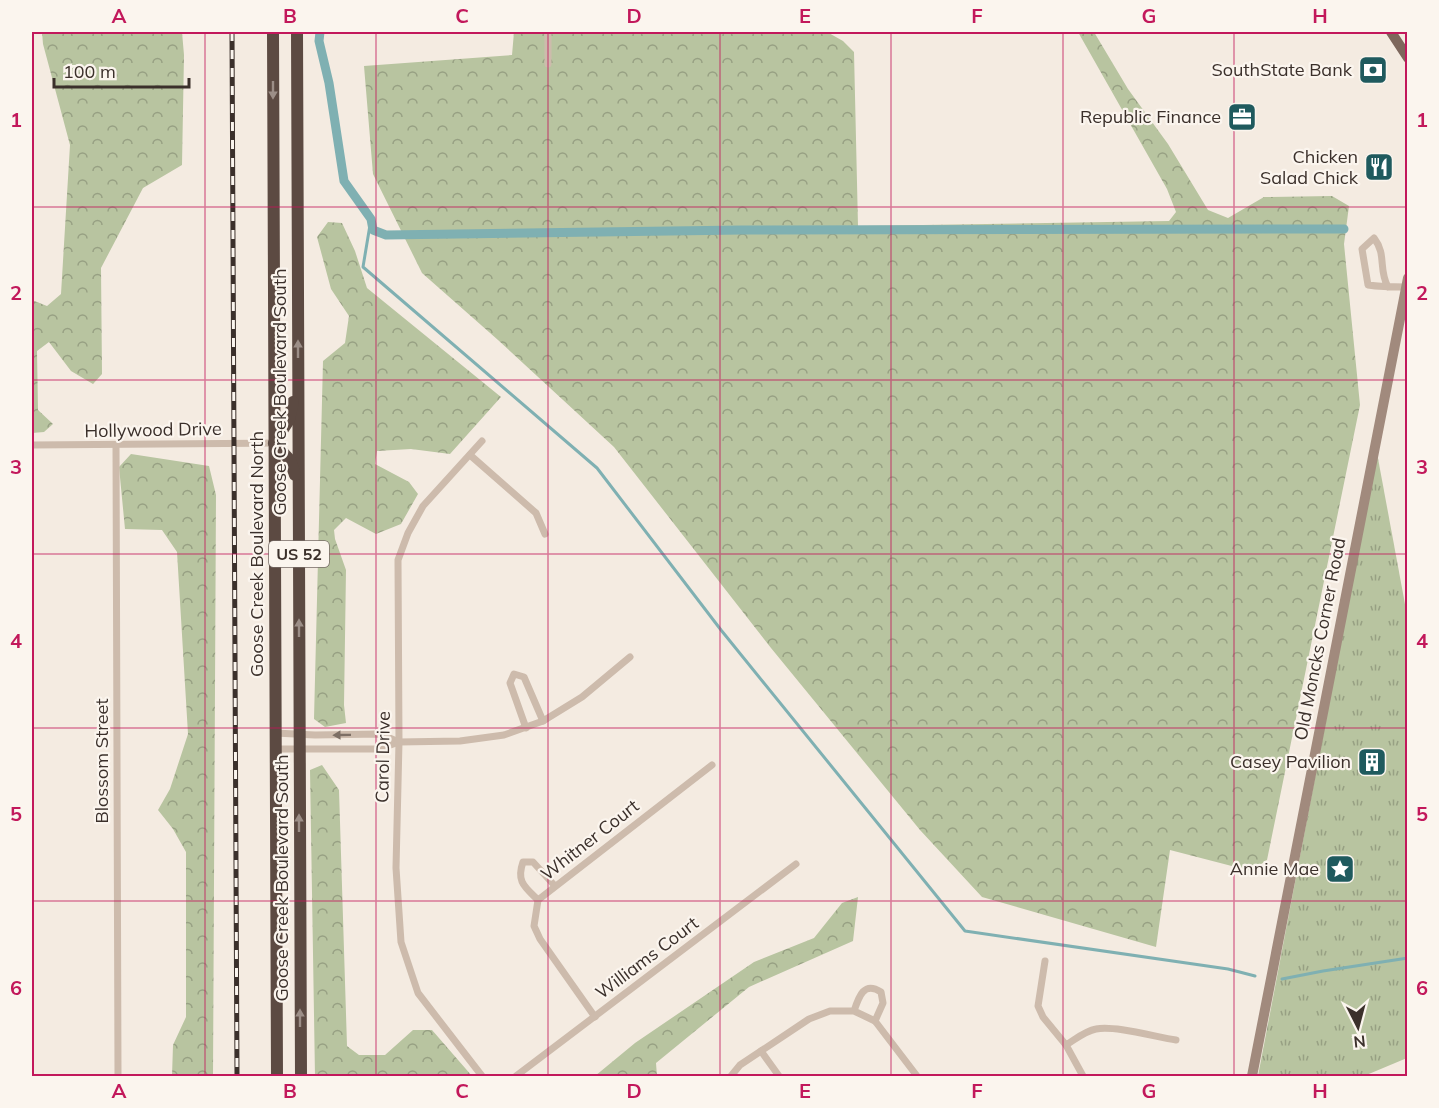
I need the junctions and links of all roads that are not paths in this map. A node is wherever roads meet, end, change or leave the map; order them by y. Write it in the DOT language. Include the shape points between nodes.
graph roads {
  1 [pos="273,32"];
  2 [pos="297,32"];
  3 [pos="548,32"];
  4 [pos="1391,32"];
  5 [pos="1407,58"];
  6 [pos="548,64"];
  7 [pos="1388,287"];
  8 [pos="1406,287"];
  9 [pos="298,382"];
  10 [pos="482,441"];
  11 [pos="274,443"];
  12 [pos="32,445"];
  13 [pos="116,446"];
  14 [pos="471,455"];
  15 [pos="298,497"];
  16 [pos="545,534"];
  17 [pos="630,657"];
  18 [pos="543,721"];
  19 [pos="526,728"];
  20 [pos="275,733"];
  21 [pos="299,735"];
  22 [pos="399,742"];
  23 [pos="275,749"];
  24 [pos="299,750"];
  25 [pos="712,765"];
  26 [pos="795,864"];
  27 [pos="555,886"];
  28 [pos="538,900"];
  29 [pos="1045,960"];
  30 [pos="854,1011"];
  31 [pos="595,1017"];
  32 [pos="875,1021"];
  33 [pos="1176,1040"];
  34 [pos="1066,1045"];
  35 [pos="761,1051"];
  36 [pos="117,1077"];
  37 [pos="277,1077"];
  38 [pos="301,1077"];
  39 [pos="482,1077"];
  40 [pos="516,1077"];
  41 [pos="731,1077"];
  42 [pos="779,1077"];
  43 [pos="917,1077"];
  44 [pos="1083,1077"];
  45 [pos="1252,1077"];
  1 -- 11 [label="highway, Goose Creek Boulevard North / US 52, one-way"];
  9 -- 2 [label="highway, Goose Creek Boulevard South / US 52, one-way"];
  3 -- 6 [label="street"];
  4 -- 5 [label="main road"];
  7 -- 7 [label="street" via="1368,285 1362,249 1374,238 1382,248 1382,271"];
  7 -- 8 [label="street"];
  8 -- 45 [label="street, Old Moncks Corner Road"];
  9 -- 11 [label="highway" via="289,420"];
  9 -- 15 [label="highway, Goose Creek Boulevard South / US 52"];
  10 -- 14 [label="street, Carol Drive"];
  11 -- 13 [label="street, Hollywood Drive"];
  11 -- 15 [label="highway" via="290,460"];
  11 -- 20 [label="highway, Goose Creek Boulevard North / US 52"];
  12 -- 13 [label="street, Hollywood Drive"];
  13 -- 36 [label="street, Blossom Street"];
  14 -- 16 [label="street" via="536,513"];
  14 -- 22 [label="street, Carol Drive" via="423,507 398,560"];
  21 -- 15 [label="highway, Goose Creek Boulevard South / US 52, one-way"];
  17 -- 18 [label="street" via="582,697"];
  18 -- 19 [label="street"];
  18 -- 19 [label="street" via="524,677 514,674 510,683"];
  19 -- 22 [label="street" via="460,741"];
  20 -- 21 [label="street"];
  20 -- 23 [label="highway, Goose Creek Boulevard North / US 52"];
  22 -- 21 [label="street, one-way" via="380,734"];
  21 -- 24 [label="highway, Goose Creek Boulevard South / US 52"];
  22 -- 24 [label="street" via="380,749"];
  22 -- 39 [label="street, Carol Drive" via="396,868 401,942 418,993"];
  23 -- 24 [label="street"];
  23 -- 37 [label="highway, Goose Creek Boulevard North / US 52"];
  38 -- 24 [label="highway, Goose Creek Boulevard South / US 52, one-way"];
  25 -- 27 [label="street, Whitner Court"];
  26 -- 31 [label="street, Williams Court"];
  27 -- 28 [label="street, Whitner Court"];
  27 -- 28 [label="street" via="533,862 523,862 521,882"];
  28 -- 31 [label="street, Whitner Court" via="534,926 540,939"];
  29 -- 34 [label="street" via="1038,1006"];
  30 -- 32 [label="street"];
  30 -- 32 [label="street" via="860,993 876,988 883,1004"];
  30 -- 35 [label="street" via="830,1011 809,1019"];
  31 -- 40 [label="street, Williams Court"];
  32 -- 43 [label="street"];
  33 -- 34 [label="street" via="1097,1028"];
  34 -- 44 [label="street"];
  35 -- 41 [label="street" via="740,1065"];
  35 -- 42 [label="street"];
}
